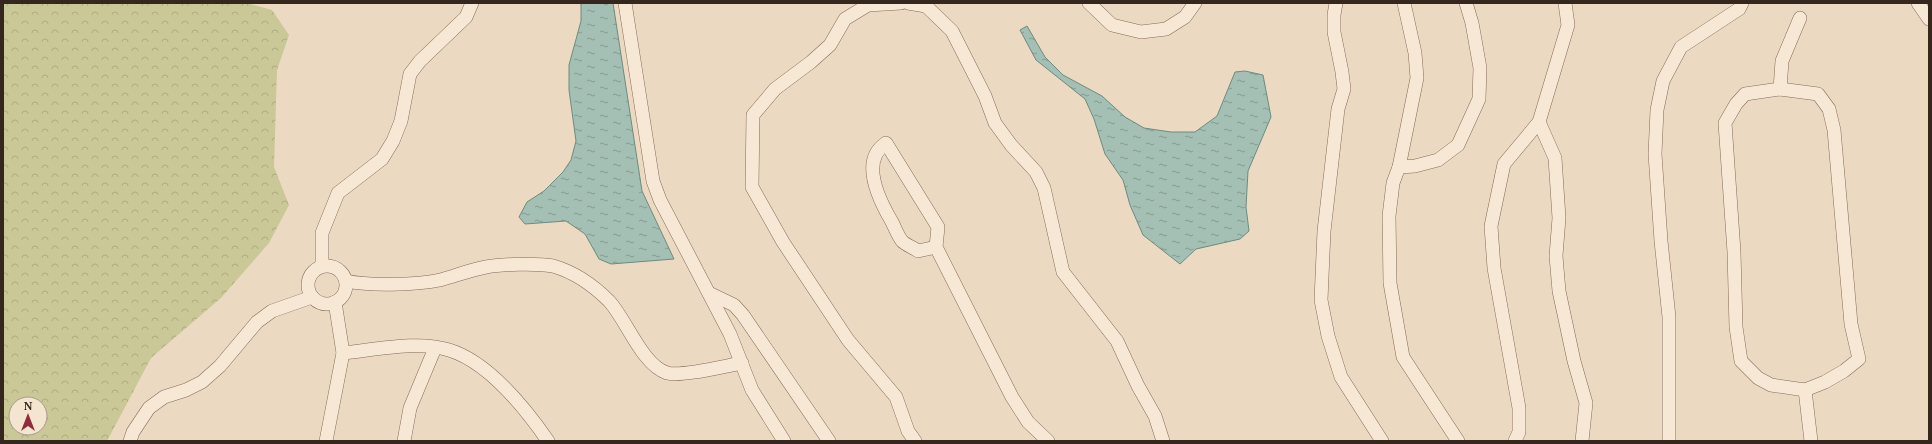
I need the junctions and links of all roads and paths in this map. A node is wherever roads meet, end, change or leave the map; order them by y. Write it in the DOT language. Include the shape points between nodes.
graph roads {
  1 [pos="472,3"];
  2 [pos="625,3"];
  3 [pos="901,3"];
  4 [pos="908,3"];
  5 [pos="1089,3"];
  6 [pos="1195,3"];
  7 [pos="1336,3"];
  8 [pos="1404,3"];
  9 [pos="1466,3"];
  10 [pos="1565,3"];
  11 [pos="1742,3"];
  12 [pos="1918,3"];
  13 [pos="1800,18"];
  14 [pos="1929,19"];
  15 [pos="1780,89"];
  16 [pos="1539,122"];
  17 [pos="1399,167"];
  18 [pos="936,247"];
  19 [pos="322,266"];
  20 [pos="346,281"];
  21 [pos="709,293"];
  22 [pos="312,297"];
  23 [pos="335,302"];
  24 [pos="435,348"];
  25 [pos="343,353"];
  26 [pos="742,363"];
  27 [pos="1805,390"];
  28 [pos="130,441"];
  29 [pos="326,441"];
  30 [pos="404,441"];
  31 [pos="548,441"];
  32 [pos="784,441"];
  33 [pos="829,441"];
  34 [pos="915,441"];
  35 [pos="1048,441"];
  36 [pos="1163,441"];
  37 [pos="1382,441"];
  38 [pos="1458,441"];
  39 [pos="1515,441"];
  40 [pos="1582,441"];
  41 [pos="1668,441"];
  42 [pos="1810,441"];
  1 -- 19 [label="street" via="466,17 410,74 401,121 382,159 338,193 322,232"];
  2 -- 21 [label="street" via="653,181 660,200"];
  3 -- 34 [label="street" via="868,5 845,19 830,45 812,62 775,89 753,115 752,187 783,242 848,340 896,397 908,431"];
  4 -- 36 [label="street" via="926,6 952,31 985,96 995,123 1036,172 1044,188 1062,272 1117,341 1155,416"];
  5 -- 6 [label="street" via="1112,25 1141,32 1166,29 1185,17"];
  7 -- 37 [label="street" via="1334,32 1344,89 1338,109 1325,223 1321,300 1328,336 1341,377"];
  8 -- 17 [label="street" via="1415,53 1417,78"];
  9 -- 17 [label="street" via="1480,68 1479,99 1458,145 1438,160"];
  10 -- 16 [label="street" via="1568,25"];
  11 -- 41 [label="street" via="1739,9 1681,47 1663,81 1657,110 1655,154 1670,317"];
  12 -- 14 [label="street"];
  13 -- 15 [label="street" via="1782,61"];
  15 -- 27 [label="street" via="1818,94 1829,109 1834,130 1851,324 1859,360 1825,382"];
  15 -- 27 [label="street" via="1745,94 1725,123 1734,252 1736,327 1741,361 1758,378 1771,385"];
  16 -- 39 [label="street" via="1504,164 1491,226 1494,268 1519,408 1519,432"];
  16 -- 40 [label="street" via="1555,158 1560,218 1557,263 1574,361 1586,403"];
  17 -- 38 [label="street" via="1393,183 1389,216 1390,283 1403,357"];
  18 -- 18 [label="street" via="918,251 902,242 884,208 873,173 874,160 880,147 886,143 938,227"];
  18 -- 35 [label="street" via="1012,397 1028,422"];
  19 -- 20 [label="street" via="340,270"];
  19 -- 22 [label="street" via="311,273 308,279"];
  20 -- 23 [label="street" via="344,294"];
  20 -- 26 [label="street" via="359,284 406,283 438,280 487,266 552,266 580,276 609,301 649,361 667,373 685,373"];
  21 -- 26 [label="street"];
  21 -- 33 [label="street" via="734,304 743,315"];
  22 -- 23 [label="street" via="322,304"];
  22 -- 28 [label="street" via="272,311 257,322 220,366 202,382 164,397 149,408"];
  23 -- 25 [label="street"];
  24 -- 25 [label="street" via="399,346"];
  24 -- 30 [label="street" via="410,408"];
  24 -- 31 [label="street" via="448,349 475,361 525,409"];
  25 -- 29 [label="street"];
  26 -- 32 [label="street" via="752,390"];
  27 -- 42 [label="street"];
}
